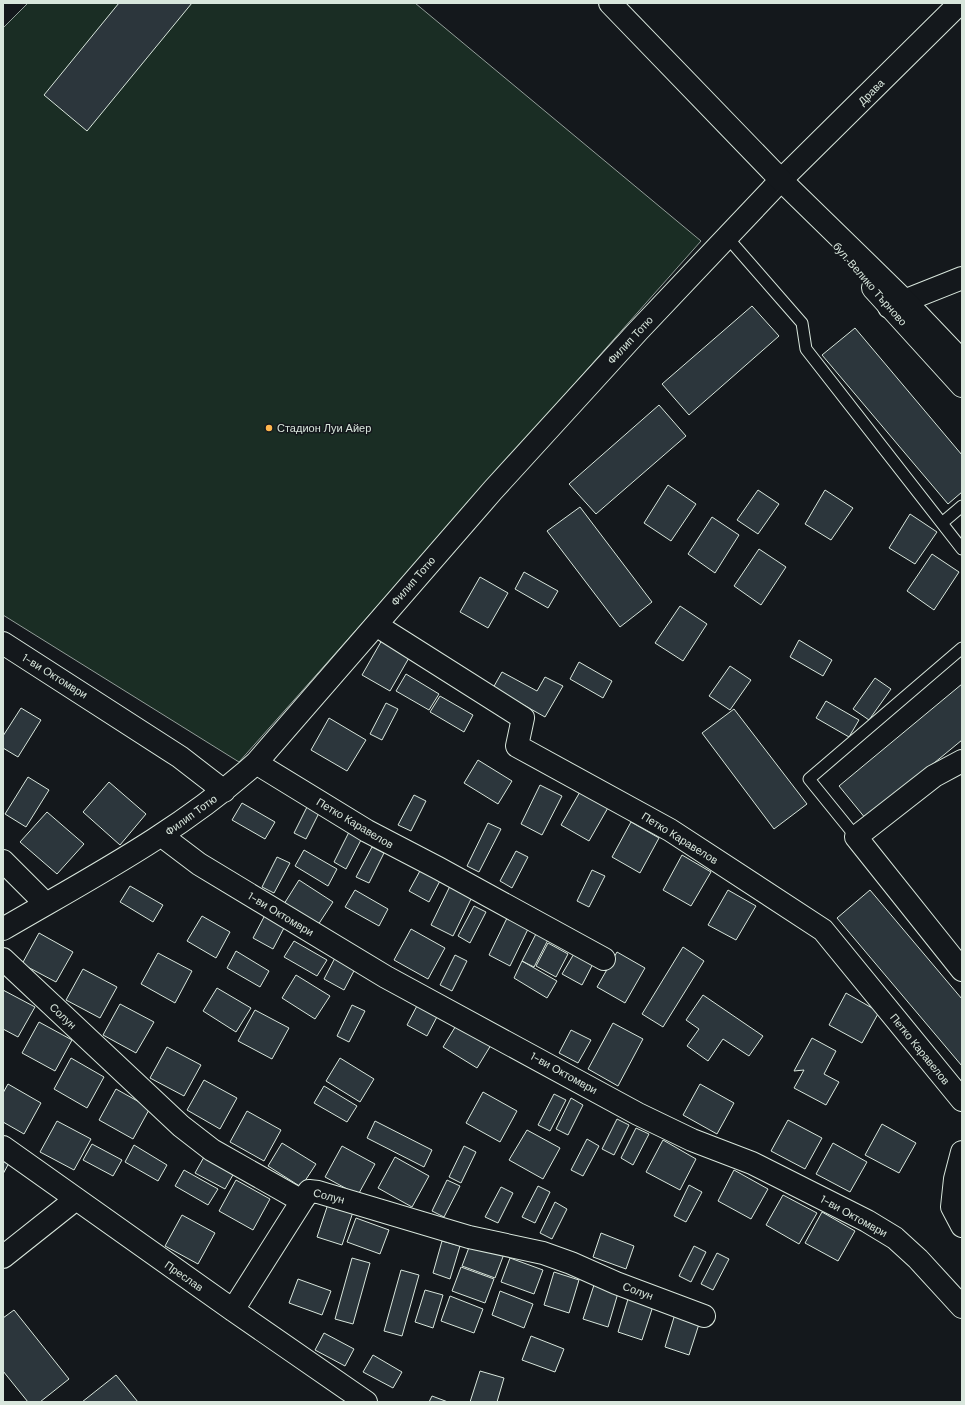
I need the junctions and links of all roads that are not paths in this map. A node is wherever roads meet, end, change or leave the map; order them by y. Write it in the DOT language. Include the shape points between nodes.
graph roads {
  1 [pos="610,3"];
  2 [pos="960,3"];
  3 [pos="781,180"];
  4 [pos="727,238"];
  5 [pos="962,278"];
  6 [pos="897,304"];
  7 [pos="962,361"];
  8 [pos="962,386"];
  9 [pos="962,506"];
  10 [pos="942,523"];
  11 [pos="962,549"];
  12 [pos="376,625"];
  13 [pos="3,644"];
  14 [pos="962,648"];
  15 [pos="962,761"];
  16 [pos="256,763"];
  17 [pos="224,791"];
  18 [pos="162,836"];
  19 [pos="856,837"];
  20 [pos="3,862"];
  21 [pos="46,904"];
  22 [pos="3,929"];
  23 [pos="3,959"];
  24 [pos="604,959"];
  25 [pos="962,970"];
  26 [pos="962,1100"];
  27 [pos="3,1147"];
  28 [pos="962,1152"];
  29 [pos="76,1199"];
  30 [pos="302,1201"];
  31 [pos="962,1226"];
  32 [pos="3,1258"];
  33 [pos="962,1307"];
  34 [pos="232,1310"];
  35 [pos="704,1316"];
  36 [pos="366,1402"];
  1 -- 3 [label="street, бул. Велико Търново"];
  2 -- 3 [label="street, Драва"];
  3 -- 4 [label="street, Филип Тотю"];
  3 -- 6 [label="street, бул. Велико Търново"];
  4 -- 10 [label="lane" via="802,323 806,349"];
  4 -- 12 [label="street, Филип Тотю" via="493,490"];
  5 -- 6 [label="street"];
  6 -- 7 [label="street, бул. Велико Търново"];
  6 -- 8 [label="street, бул. Велико Търново"];
  9 -- 10 [label="lane"];
  10 -- 11 [label="lane"];
  12 -- 16 [label="street, Филип Тотю"];
  12 -- 26 [label="street, Петко Каравелов" via="523,718 517,746 670,830 823,930"];
  13 -- 17 [label="street, 1-ви Октомври" via="180,757"];
  14 -- 19 [label="lane" via="809,779"];
  15 -- 19 [label="street" via="934,776"];
  16 -- 17 [label="street, Филип Тотю"];
  16 -- 24 [label="street, Петко Каравелов" via="366,830"];
  17 -- 18 [label="street, Филип Тотю"];
  18 -- 21 [label="street, Филип Тотю"];
  18 -- 33 [label="street, 1-ви Октомври" via="199,864 386,977 638,1114 692,1140 752,1163 867,1221 894,1238 918,1259"];
  19 -- 25 [label="street"];
  20 -- 21 [label="street"];
  21 -- 22 [label="street, Филип Тотю"];
  23 -- 30 [label="street, Солун" via="181,1126 212,1150"];
  27 -- 29 [label="street, Преслав"];
  28 -- 31 [label="street" via="954,1179 952,1207"];
  29 -- 32 [label="street"];
  29 -- 34 [label="street, Преслав"];
  30 -- 34 [label="street"];
  30 -- 35 [label="street, Солун" via="309,1191 318,1192 469,1237 542,1253"];
  34 -- 36 [label="street, Преслав"];
}
